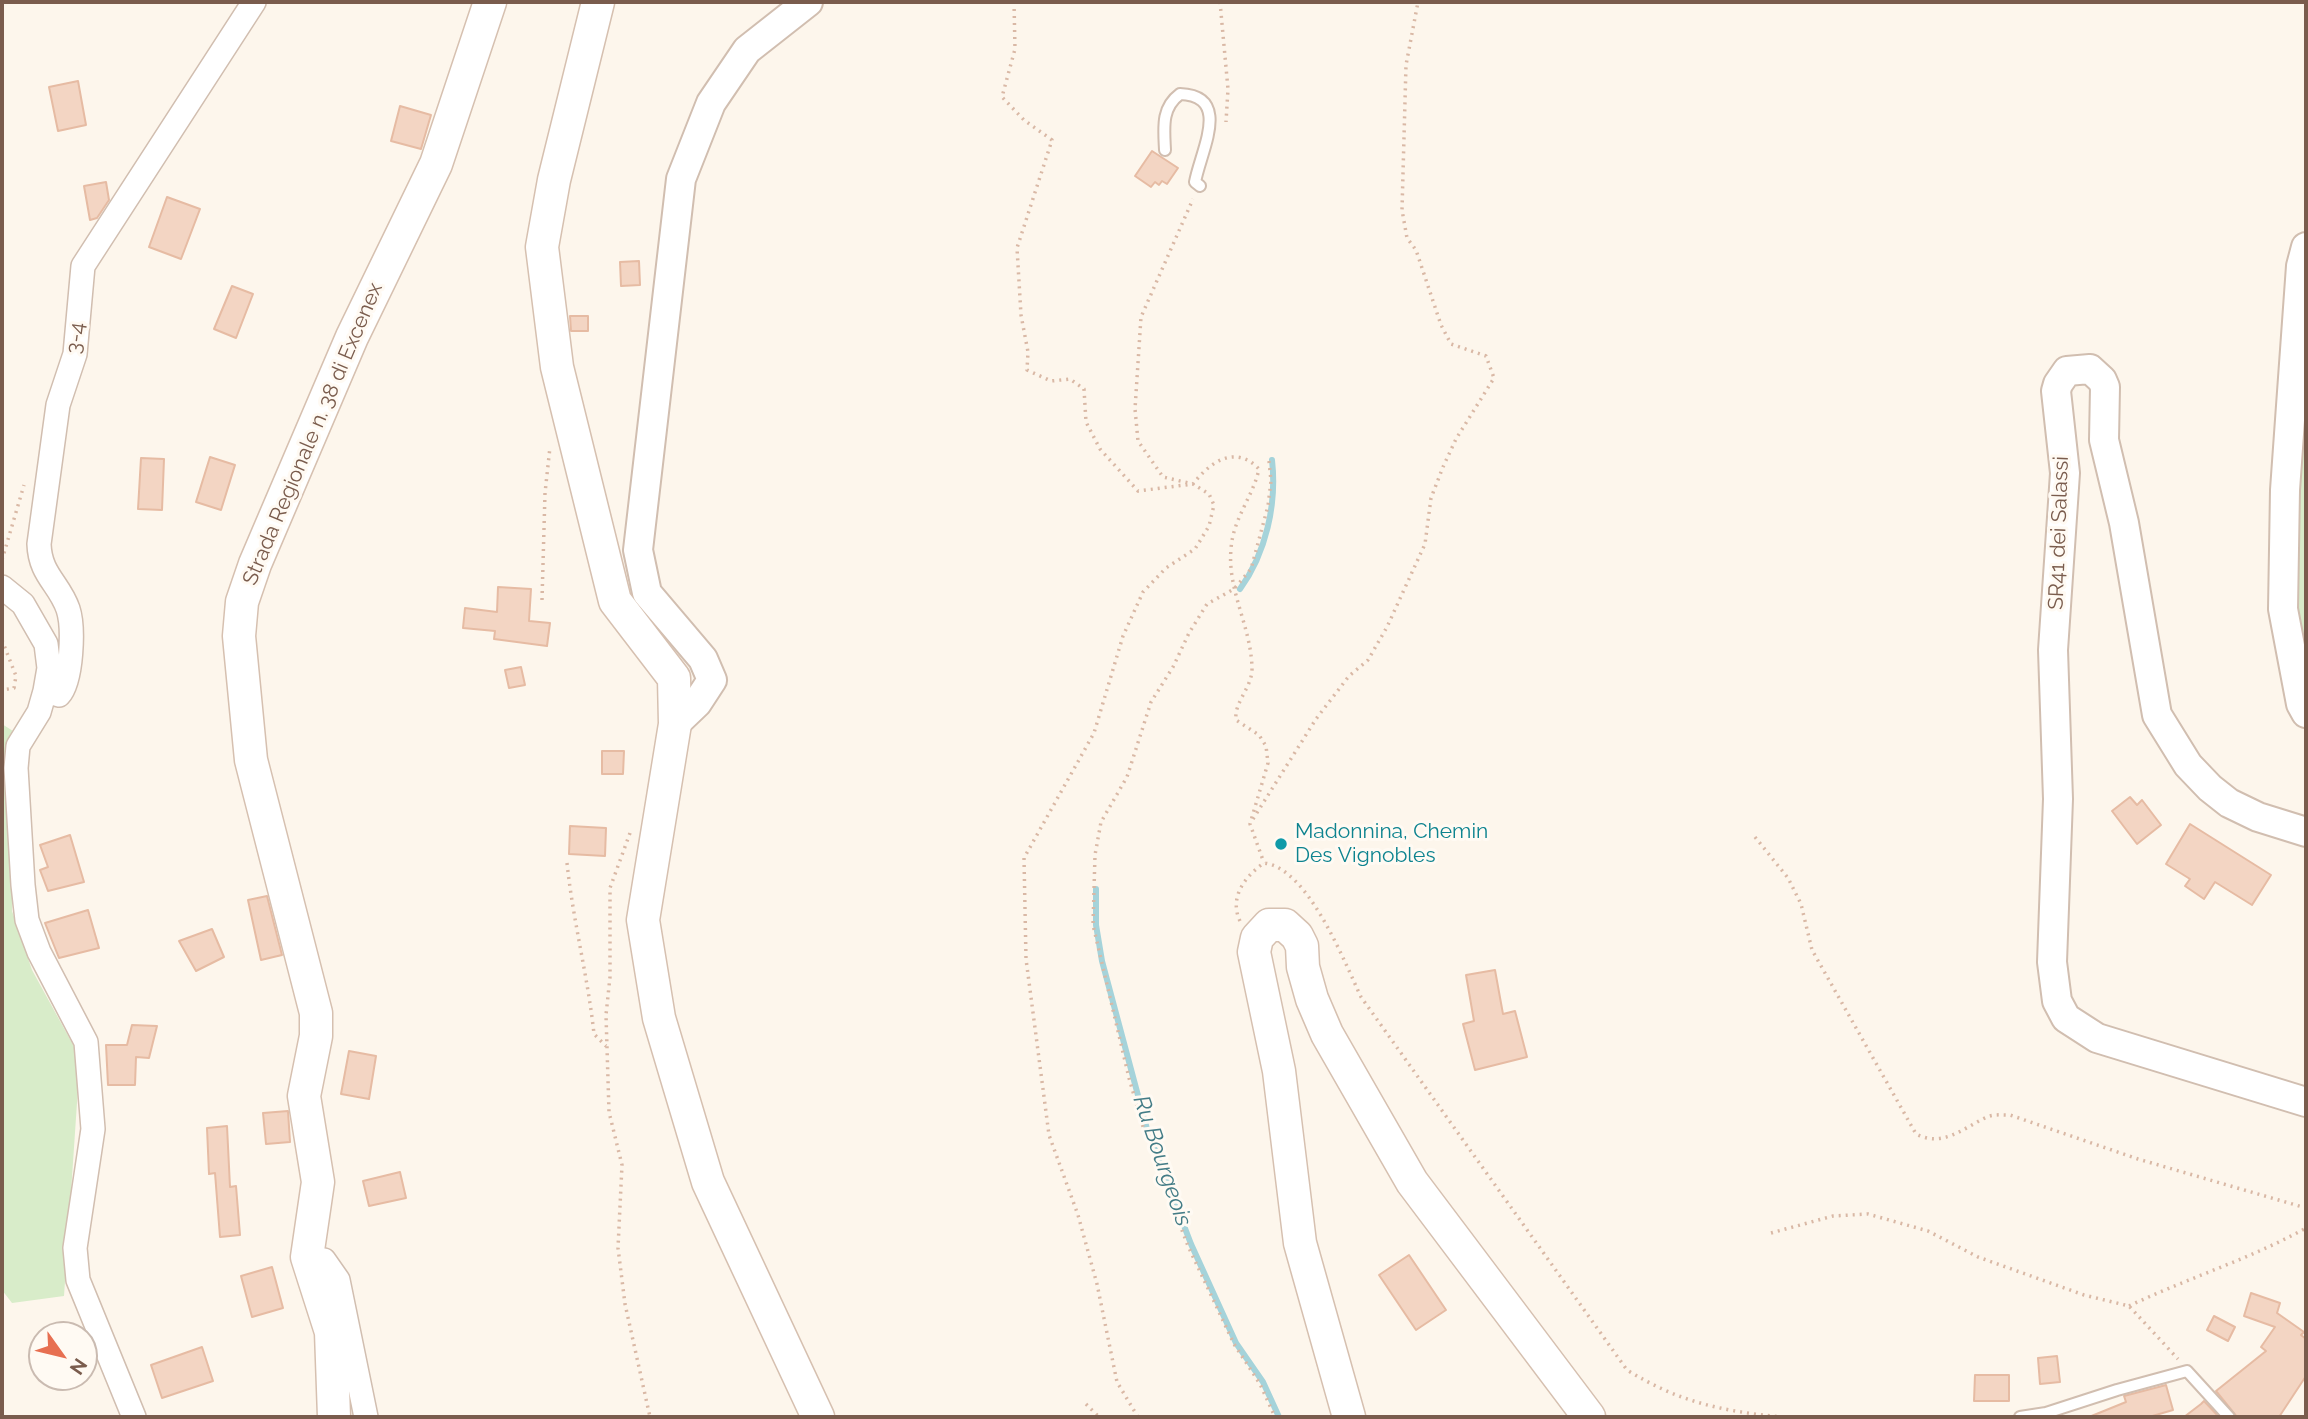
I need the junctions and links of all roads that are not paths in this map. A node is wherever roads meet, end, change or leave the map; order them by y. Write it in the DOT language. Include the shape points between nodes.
graph roads {
  1 [pos="254,2"];
  2 [pos="490,2"];
  3 [pos="598,2"];
  4 [pos="808,2"];
  5 [pos="1165,150"];
  6 [pos="1200,186"];
  7 [pos="2306,247"];
  8 [pos="2,587"];
  9 [pos="44,691"];
  10 [pos="2306,713"];
  11 [pos="675,724"];
  12 [pos="2306,832"];
  13 [pos="2306,1102"];
  14 [pos="307,1256"];
  15 [pos="134,1417"];
  16 [pos="334,1417"];
  17 [pos="366,1417"];
  18 [pos="818,1417"];
  19 [pos="1349,1417"];
  20 [pos="1589,1417"];
  21 [pos="2020,1417"];
  22 [pos="2229,1417"];
  1 -- 9 [label="street, 3-4" via="83,266 75,354 58,405 39,544 40,563 68,609 67,682 59,695"];
  2 -- 14 [label="main road, Strada Regionale n. 38 di Excenex" via="436,164 352,337 242,602 241,684 251,760 316,1013 304,1096 318,1182"];
  3 -- 11 [label="main road" via="542,247 557,367 615,601 674,678"];
  4 -- 11 [label="street" via="747,50 711,103 681,179 638,550 647,593 703,659 712,680"];
  5 -- 6 [label="lane" via="1170,101 1180,94 1202,99 1209,107 1210,122 1195,182"];
  7 -- 10 [label="street" via="2285,491 2283,609"];
  8 -- 9 [label="street" via="23,604 46,644 49,668"];
  9 -- 15 [label="street" via="39,712 18,746 16,768 27,920 86,1042 93,1129 75,1248 78,1280"];
  11 -- 18 [label="main road" via="643,920 659,1018 708,1182"];
  12 -- 13 [label="street, SR41 dei Salassi" via="2229,803 2188,765 2157,715 2124,523 2104,440 2105,387 2090,369 2067,371 2056,391 2065,473 2053,650 2058,799 2052,962 2057,1001 2066,1018 2097,1038"];
  14 -- 16 [label="main road, Strada Regionale n. 38 di Excenex" via="331,1332"];
  14 -- 17 [label="street" via="324,1260 338,1280"];
  19 -- 20 [label="main road" via="1300,1243 1279,1070 1254,952 1257,938 1269,926 1285,925 1297,936 1326,1034 1412,1182"];
  21 -- 22 [label="lane" via="2187,1371"];
}
